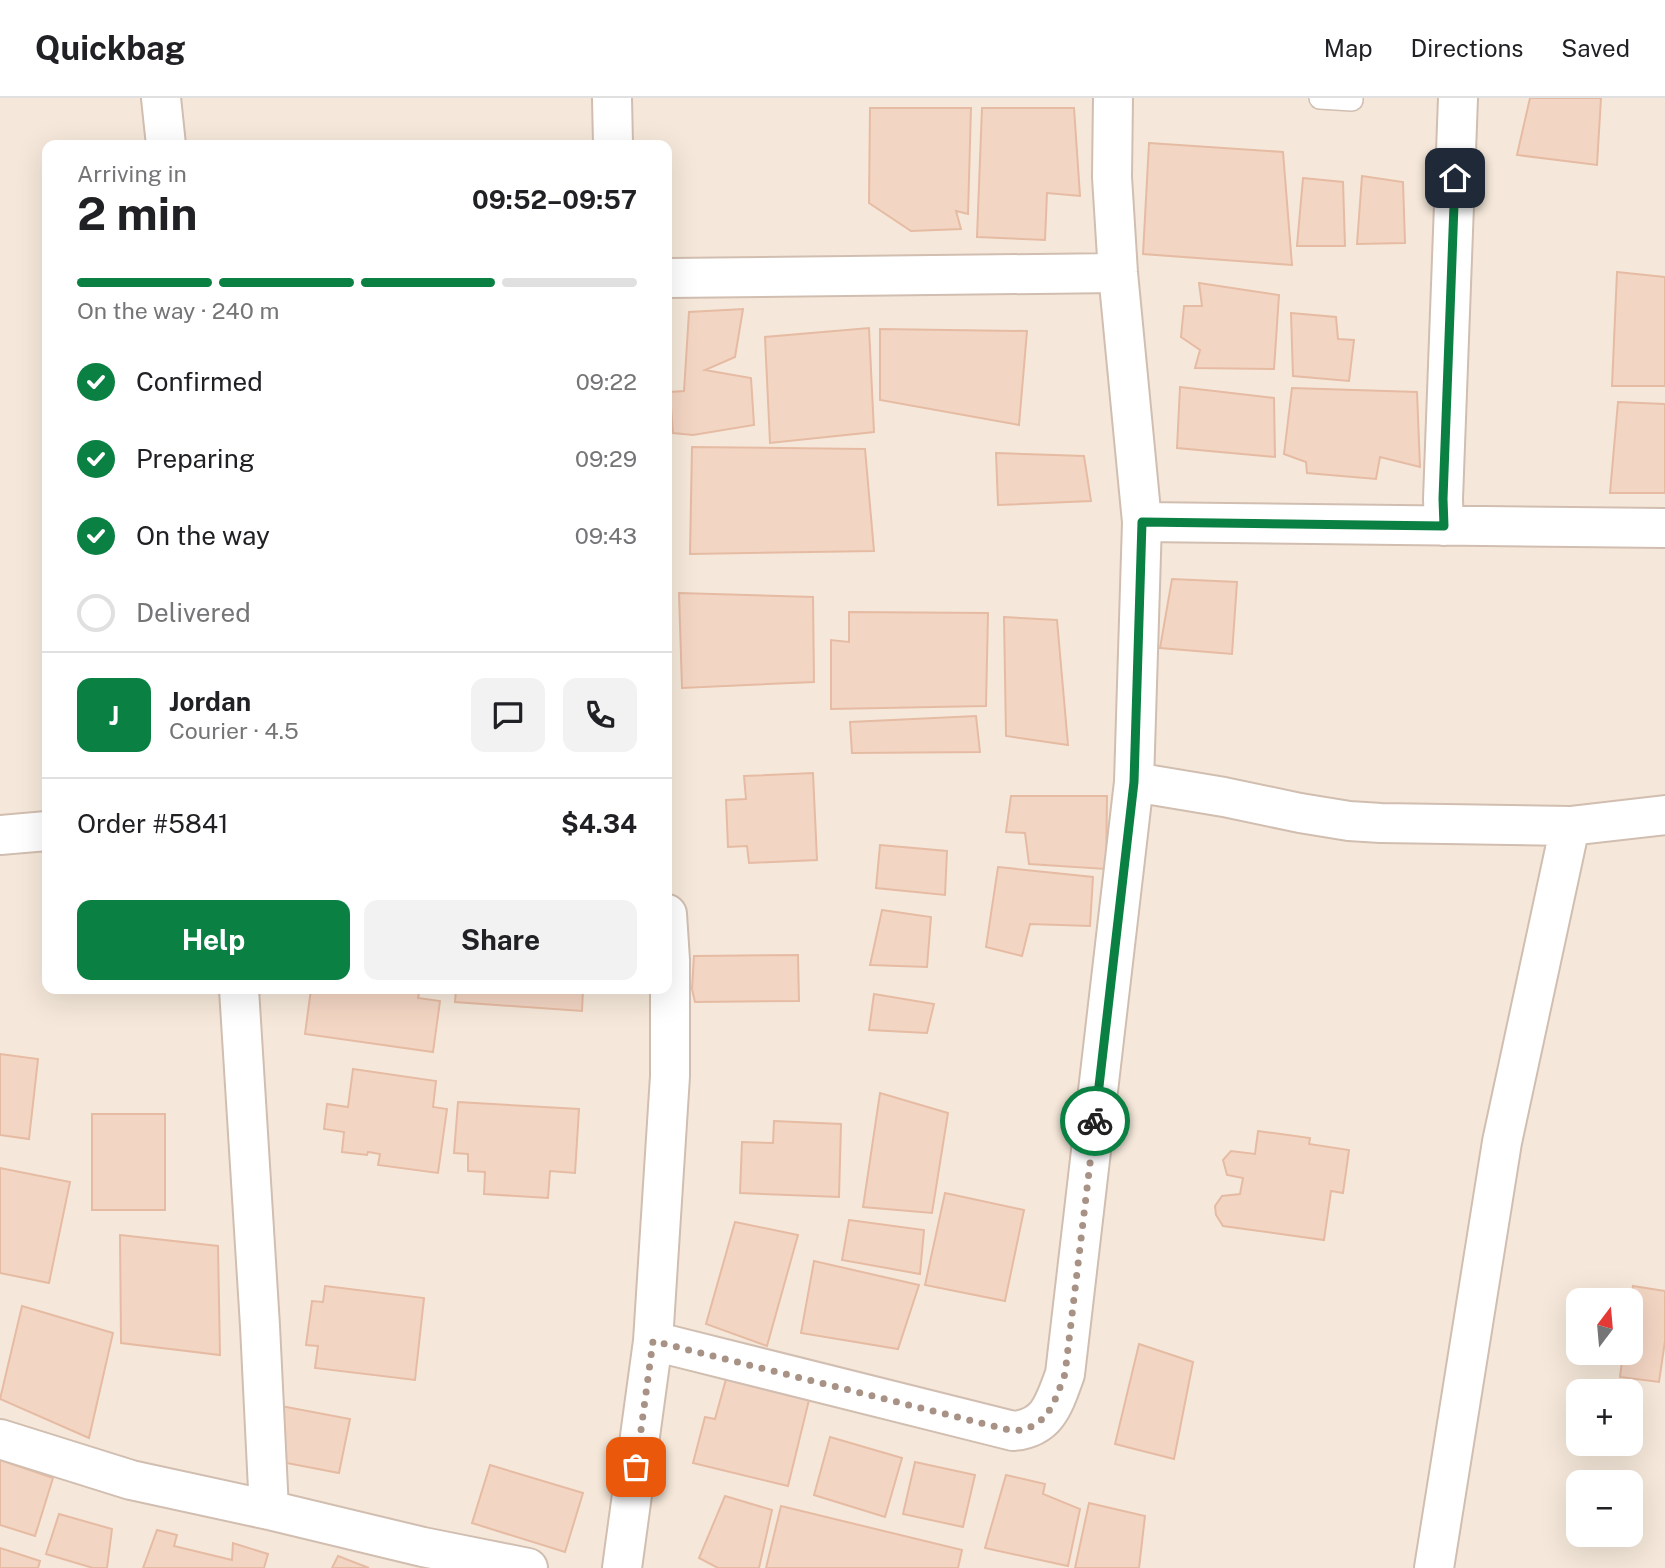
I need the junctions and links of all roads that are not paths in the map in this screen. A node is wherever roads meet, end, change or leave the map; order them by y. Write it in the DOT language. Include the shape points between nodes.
graph roads {
  1 [pos="161,98"];
  2 [pos="612,98"];
  3 [pos="1114,98"];
  4 [pos="1320,98"];
  5 [pos="1458,98"];
  6 [pos="1352,100"];
  7 [pos="165,140"];
  8 [pos="613,140"];
  9 [pos="1118,273"];
  10 [pos="672,278"];
  11 [pos="1142,522"];
  12 [pos="1444,526"];
  13 [pos="1665,528"];
  14 [pos="1134,782"];
  15 [pos="1665,815"];
  16 [pos="1570,826"];
  17 [pos="42,831"];
  18 [pos="0,835"];
  19 [pos="239,994"];
  20 [pos="670,994"];
  21 [pos="653,1341"];
  22 [pos="0,1439"];
  23 [pos="269,1510"];
  24 [pos="528,1568"];
  25 [pos="622,1568"];
  26 [pos="1434,1568"];
  1 -- 7 [label="street"];
  2 -- 8 [label="street"];
  3 -- 9 [label="street" via="1112,177"];
  4 -- 6 [label="lane"];
  5 -- 12 [label="street"];
  9 -- 10 [label="street"];
  9 -- 11 [label="street"];
  11 -- 12 [label="street"];
  11 -- 14 [label="street"];
  12 -- 13 [label="street"];
  14 -- 16 [label="street" via="1349,821"];
  14 -- 21 [label="street" via="1065,1374 1042,1422 1013,1431"];
  15 -- 16 [label="street"];
  16 -- 26 [label="street" via="1502,1142"];
  17 -- 18 [label="street"];
  19 -- 23 [label="street"];
  20 -- 21 [label="street" via="670,1076"];
  21 -- 25 [label="street"];
  22 -- 23 [label="street" via="131,1480"];
  23 -- 24 [label="street"];
}
